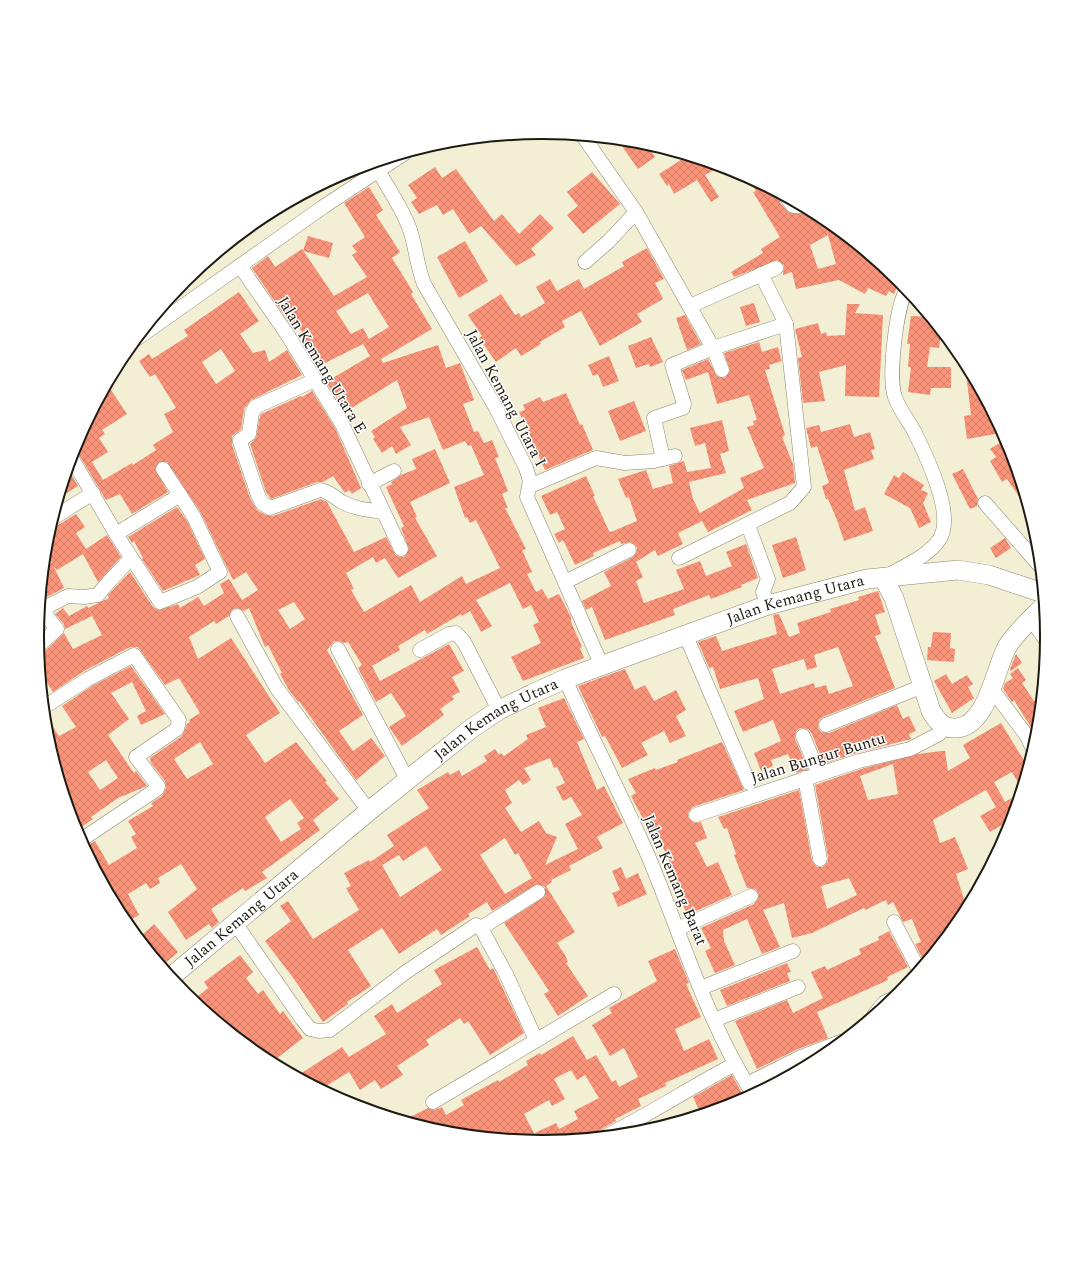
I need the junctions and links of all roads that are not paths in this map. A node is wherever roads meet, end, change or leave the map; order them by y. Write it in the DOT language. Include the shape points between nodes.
graph roads {
  1 [pos="586,141"];
  2 [pos="389,163"];
  3 [pos="378,170"];
  4 [pos="636,212"];
  5 [pos="584,262"];
  6 [pos="240,266"];
  7 [pos="776,268"];
  8 [pos="761,274"];
  9 [pos="903,295"];
  10 [pos="690,306"];
  11 [pos="786,324"];
  12 [pos="152,328"];
  13 [pos="713,348"];
  14 [pos="722,370"];
  15 [pos="315,380"];
  16 [pos="75,464"];
  17 [pos="163,469"];
  18 [pos="394,471"];
  19 [pos="369,484"];
  20 [pos="530,486"];
  21 [pos="93,493"];
  22 [pos="180,495"];
  23 [pos="985,502"];
  24 [pos="383,512"];
  25 [pos="60,514"];
  26 [pos="748,525"];
  27 [pos="116,534"];
  28 [pos="401,549"];
  29 [pos="629,550"];
  30 [pos="131,558"];
  31 [pos="679,558"];
  32 [pos="1033,558"];
  33 [pos="884,578"];
  34 [pos="565,582"];
  35 [pos="1038,591"];
  36 [pos="768,605"];
  37 [pos="1038,613"];
  38 [pos="237,616"];
  39 [pos="686,636"];
  40 [pos="44,641"];
  41 [pos="338,649"];
  42 [pos="420,650"];
  43 [pos="602,666"];
  44 [pos="565,679"];
  45 [pos="923,686"];
  46 [pos="991,688"];
  47 [pos="48,699"];
  48 [pos="498,710"];
  49 [pos="826,725"];
  50 [pos="944,726"];
  51 [pos="803,736"];
  52 [pos="1029,740"];
  53 [pos="819,774"];
  54 [pos="805,778"];
  55 [pos="408,781"];
  56 [pos="749,783"];
  57 [pos="369,811"];
  58 [pos="696,815"];
  59 [pos="86,836"];
  60 [pos="820,859"];
  61 [pos="538,892"];
  62 [pos="752,896"];
  63 [pos="894,922"];
  64 [pos="235,923"];
  65 [pos="481,928"];
  66 [pos="677,929"];
  67 [pos="793,951"];
  68 [pos="916,965"];
  69 [pos="176,973"];
  70 [pos="798,987"];
  71 [pos="701,988"];
  72 [pos="614,994"];
  73 [pos="714,1020"];
  74 [pos="536,1040"];
  75 [pos="822,1049"];
  76 [pos="735,1064"];
  77 [pos="750,1089"];
  78 [pos="432,1102"];
  79 [pos="620,1129"];
  1 -- 4 [label="street"];
  2 -- 3 [label="street"];
  3 -- 6 [label="street"];
  3 -- 20 [label="street, Jalan Kemang Utara I" via="407,223 424,284 500,415 526,468"];
  4 -- 5 [label="street" via="609,241"];
  4 -- 10 [label="street"];
  6 -- 12 [label="street"];
  6 -- 15 [label="street, Jalan Kemang Utara E"];
  7 -- 8 [label="street"];
  8 -- 10 [label="street"];
  8 -- 11 [label="street"];
  9 -- 33 [label="street" via="897,320 892,383 894,396 926,455 935,478 944,528 939,540 930,550"];
  10 -- 13 [label="street"];
  11 -- 13 [label="street"];
  11 -- 26 [label="street" via="804,487 790,503"];
  13 -- 14 [label="street"];
  13 -- 20 [label="street" via="672,365 684,406 654,418 669,457 625,463 596,458"];
  15 -- 19 [label="street, Jalan Kemang Utara E" via="342,424"];
  15 -- 24 [label="street" via="255,407 249,434 240,440 262,503 270,508 325,490 342,502 360,509"];
  16 -- 21 [label="street"];
  17 -- 22 [label="street"];
  18 -- 19 [label="street"];
  19 -- 24 [label="street, Jalan Kemang Utara E"];
  20 -- 34 [label="street, Jalan Kemang Utara I" via="527,497"];
  21 -- 25 [label="street"];
  21 -- 27 [label="street"];
  22 -- 27 [label="street"];
  22 -- 30 [label="street" via="202,533 220,570 219,574 197,587 160,602"];
  23 -- 32 [label="street"];
  24 -- 28 [label="street, Jalan Kemang Utara E"];
  26 -- 31 [label="street"];
  26 -- 36 [label="street" via="768,579 763,592"];
  27 -- 30 [label="street"];
  29 -- 34 [label="street"];
  30 -- 40 [label="street" via="110,578 98,595 68,596 46,607 47,617 57,630"];
  33 -- 35 [label="street, Jalan Kemang Utara" via="958,570 989,575"];
  33 -- 36 [label="street, Jalan Kemang Utara" via="867,579"];
  33 -- 45 [label="street, Jalan Kemang Utara" via="894,598"];
  34 -- 43 [label="street, Jalan Kemang Utara I"];
  36 -- 39 [label="street, Jalan Kemang Utara"];
  37 -- 46 [label="street" via="1011,640"];
  38 -- 57 [label="street" via="276,687"];
  39 -- 43 [label="street, Jalan Kemang Utara"];
  39 -- 56 [label="street"];
  41 -- 55 [label="street"];
  42 -- 48 [label="street" via="449,634 456,633 464,642"];
  43 -- 44 [label="street, Jalan Kemang Utara"];
  44 -- 48 [label="street, Jalan Kemang Utara"];
  44 -- 66 [label="street, Jalan Kemang Barat" via="630,815"];
  45 -- 49 [label="street"];
  45 -- 50 [label="street, Jalan Kemang Utara" via="930,711"];
  46 -- 50 [label="street" via="976,718 960,728 951,729"];
  46 -- 52 [label="street"];
  47 -- 59 [label="street" via="134,655 179,720 177,729 136,757 158,786 157,789"];
  48 -- 55 [label="street, Jalan Kemang Utara"];
  50 -- 53 [label="street, Jalan Bungur Buntu" via="934,737 910,749"];
  51 -- 53 [label="street"];
  53 -- 54 [label="street, Jalan Bungur Buntu"];
  54 -- 58 [label="street, Jalan Bungur Buntu"];
  54 -- 60 [label="street"];
  55 -- 57 [label="street, Jalan Kemang Utara"];
  57 -- 64 [label="street, Jalan Kemang Utara"];
  61 -- 65 [label="street"];
  62 -- 66 [label="street"];
  63 -- 68 [label="street"];
  64 -- 65 [label="street" via="302,1019 310,1029 319,1032 330,1030 342,1022 406,972 473,926"];
  64 -- 69 [label="street, Jalan Kemang Utara"];
  65 -- 74 [label="street" via="506,974"];
  66 -- 71 [label="street, Jalan Kemang Barat"];
  67 -- 71 [label="street"];
  70 -- 73 [label="street"];
  71 -- 73 [label="street, Jalan Kemang Barat"];
  72 -- 74 [label="street"];
  73 -- 76 [label="street, Jalan Kemang Barat"];
  74 -- 78 [label="street"];
  75 -- 77 [label="street" via="801,1057"];
  76 -- 77 [label="street, Jalan Kemang Barat"];
  76 -- 79 [label="street"];
}
